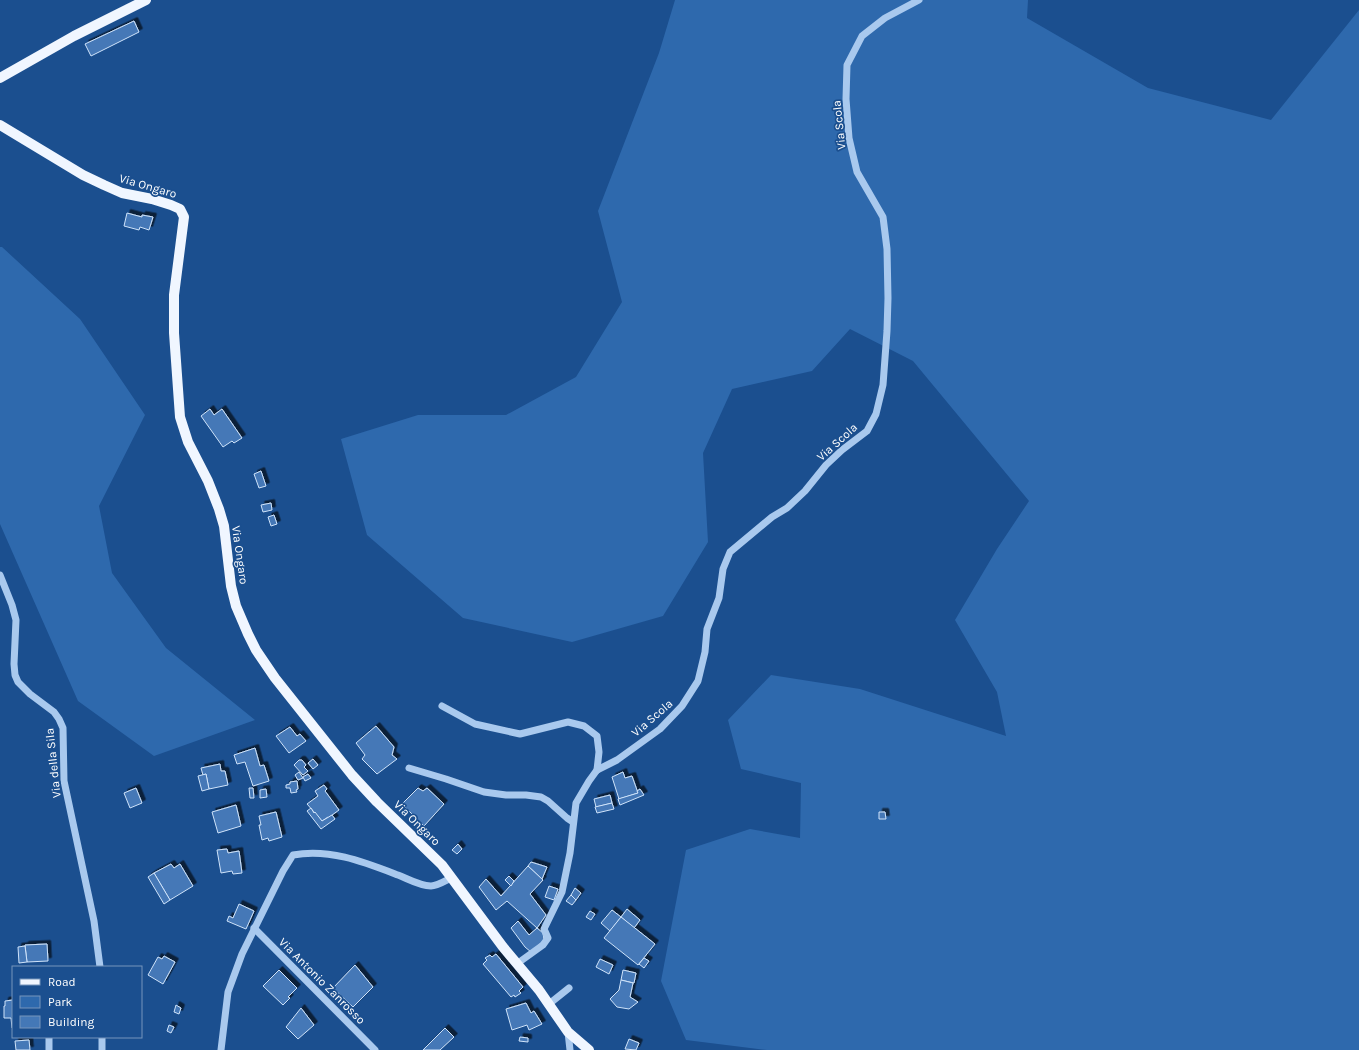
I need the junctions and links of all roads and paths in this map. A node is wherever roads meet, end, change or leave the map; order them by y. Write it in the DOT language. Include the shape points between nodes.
graph roads {
  1 [pos="146,0"];
  2 [pos="919,0"];
  3 [pos="0,78"];
  4 [pos="0,125"];
  5 [pos="0,575"];
  6 [pos="442,706"];
  7 [pos="409,768"];
  8 [pos="597,770"];
  9 [pos="573,822"];
  10 [pos="451,878"];
  11 [pos="254,928"];
  12 [pos="518,964"];
  13 [pos="100,966"];
  14 [pos="569,988"];
  15 [pos="549,1004"];
  16 [pos="568,1032"];
  17 [pos="49,1038"];
  18 [pos="102,1038"];
  19 [pos="48,1050"];
  20 [pos="102,1050"];
  21 [pos="221,1050"];
  22 [pos="375,1050"];
  23 [pos="570,1050"];
  24 [pos="589,1050"];
  1 -- 3 [label="main road" via="74,36"];
  2 -- 8 [label="street, Via Scola" via="885,18 862,36 848,65 846,99 849,138 857,172 883,217 887,249 887,331 883,385 876,414 866,431 826,465 805,491 730,552 723,569 719,598 707,629 698,681 682,706 660,729 617,760"];
  4 -- 10 [label="main road, Via Ongaro" via="104,186 122,194 152,199 180,209 184,217 174,295 174,333 180,417 188,442 208,481 224,526 236,606 256,650 275,678 352,775 442,865"];
  5 -- 13 [label="street, Via della Sila" via="16,620 15,675 30,694 54,712 63,728 64,781 94,921"];
  6 -- 8 [label="street" via="475,724 520,734 568,722 584,726 596,736"];
  7 -- 9 [label="street" via="484,792 541,797"];
  8 -- 9 [label="street" via="576,803"];
  9 -- 12 [label="street" via="562,892 544,929 548,938 543,945"];
  10 -- 11 [label="street" via="431,886 339,855 307,852 293,855"];
  10 -- 12 [label="main road, Via Ongaro"];
  11 -- 21 [label="street" via="228,992"];
  11 -- 22 [label="street, Via Antonio Zanrosso"];
  12 -- 15 [label="main road, Via Ongaro"];
  14 -- 15 [label="street"];
  15 -- 16 [label="main road, Via Ongaro"];
  16 -- 23 [label="street"];
  16 -- 24 [label="main road, Via Ongaro"];
  17 -- 19 [label="street"];
  18 -- 20 [label="street"];
}
